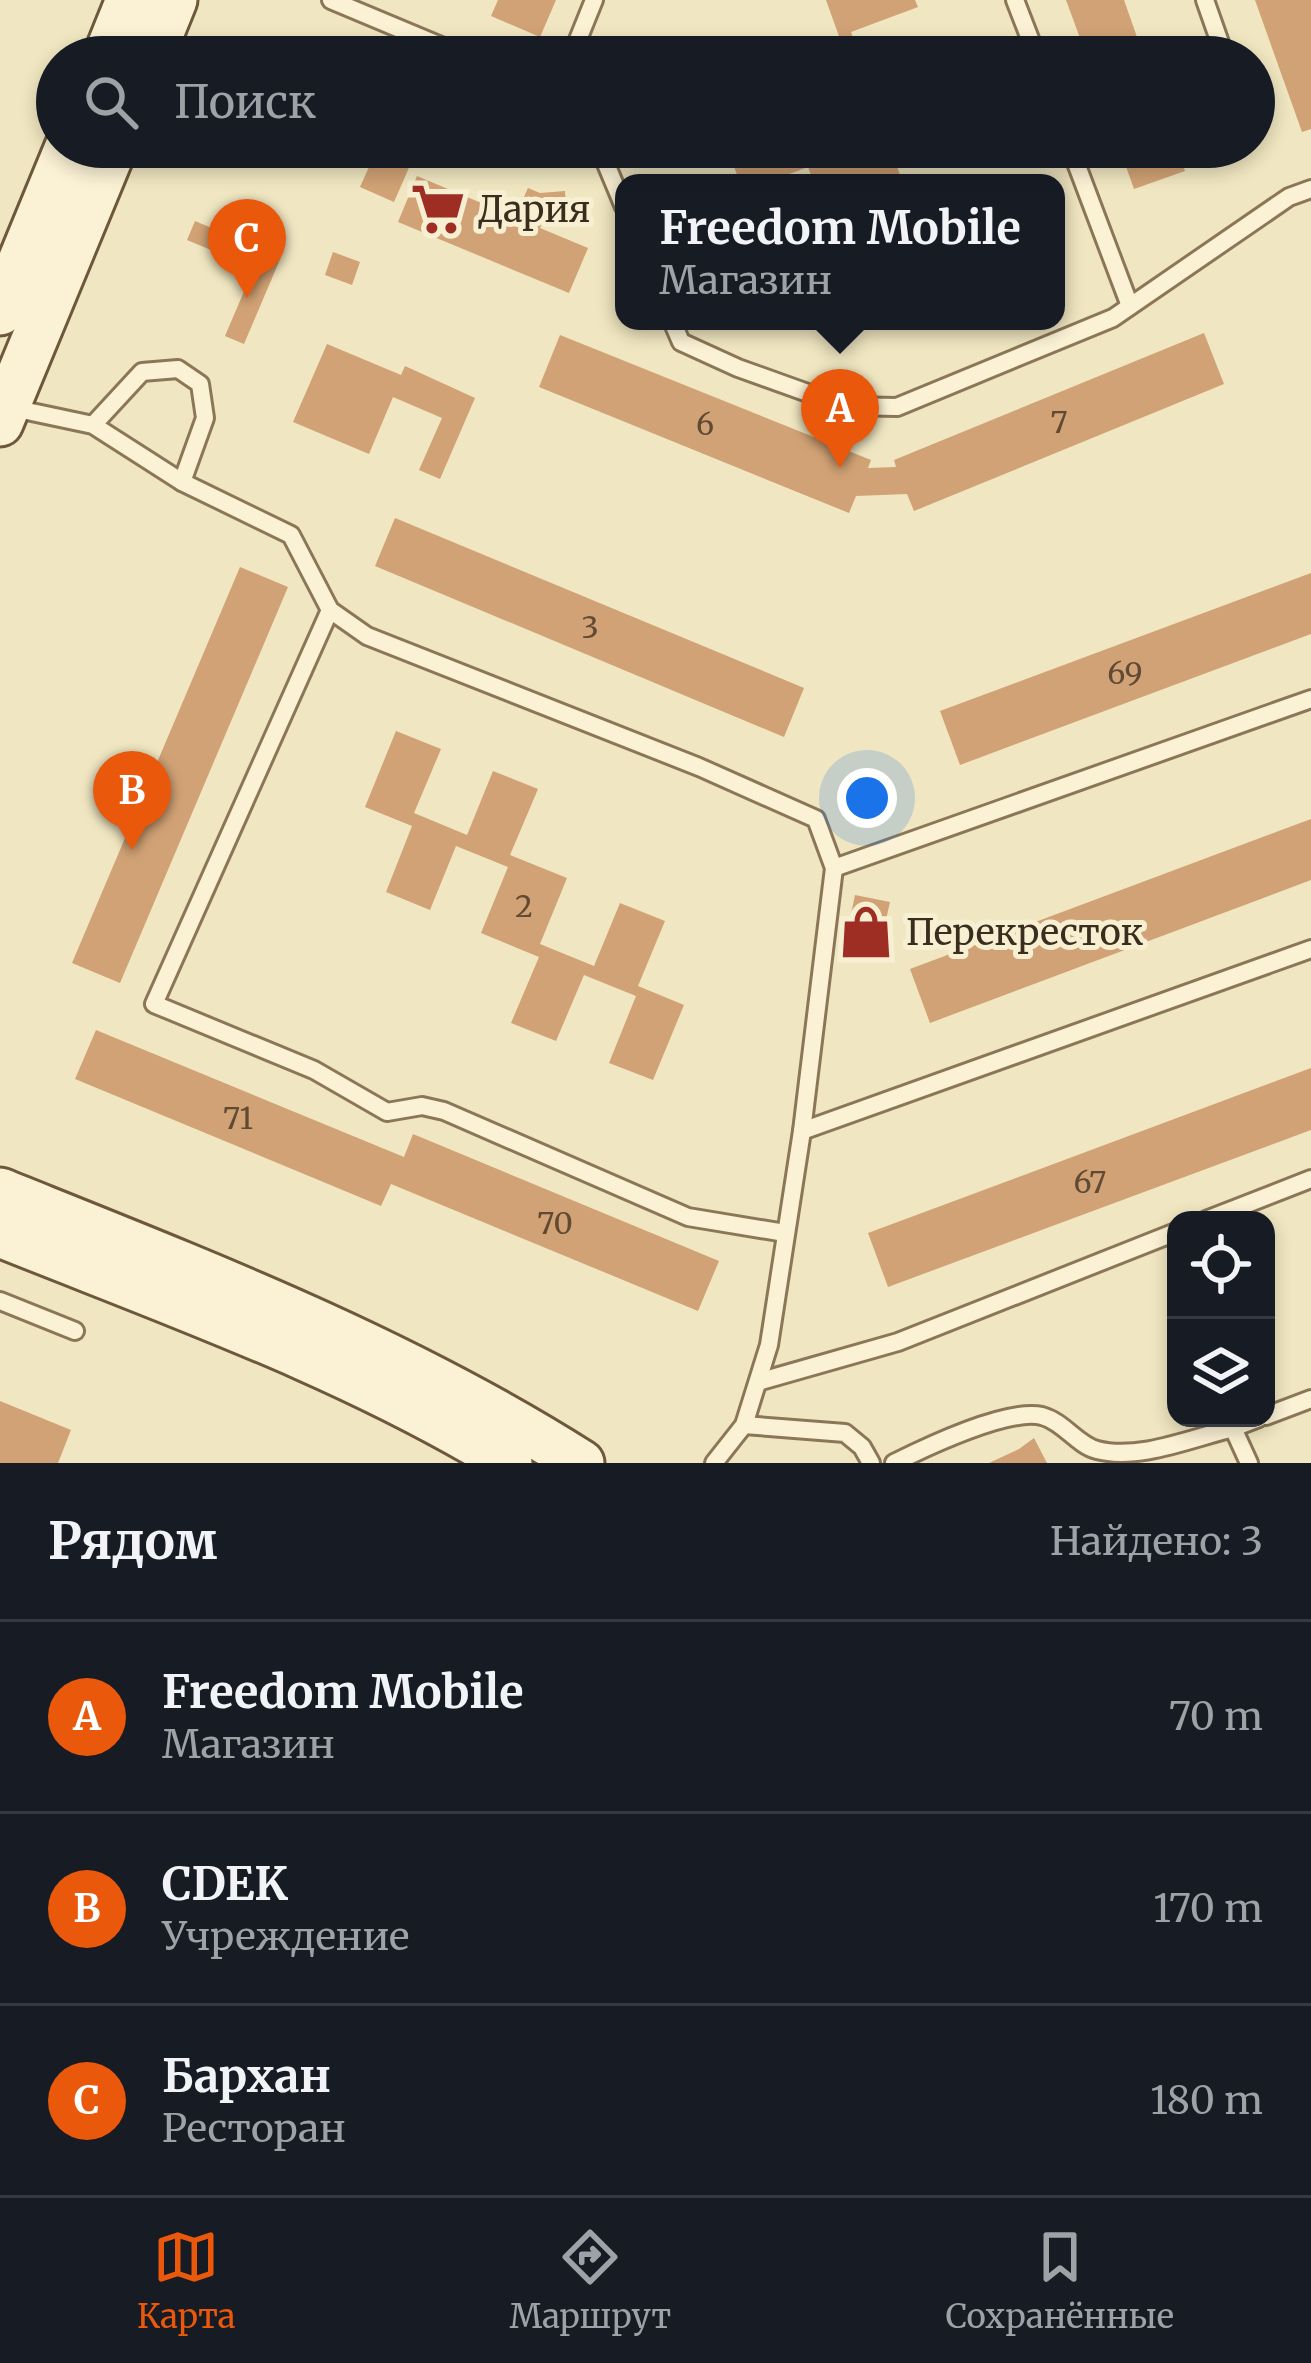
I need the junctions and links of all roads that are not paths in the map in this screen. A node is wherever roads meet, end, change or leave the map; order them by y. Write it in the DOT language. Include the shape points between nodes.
graph roads {
  1 [pos="129,0"];
  2 [pos="175,0"];
  3 [pos="331,0"];
  4 [pos="594,0"];
  5 [pos="1015,0"];
  6 [pos="1204,0"];
  7 [pos="114,36"];
  8 [pos="160,36"];
  9 [pos="416,36"];
  10 [pos="579,36"];
  11 [pos="1028,36"];
  12 [pos="1217,36"];
  13 [pos="59,168"];
  14 [pos="105,168"];
  15 [pos="1078,168"];
  16 [pos="1311,189"];
  17 [pos="1130,306"];
  18 [pos="0,312"];
  19 [pos="676,330"];
  20 [pos="3,415"];
  21 [pos="93,425"];
  22 [pos="182,482"];
  23 [pos="329,610"];
  24 [pos="1311,699"];
  25 [pos="834,868"];
  26 [pos="1311,949"];
  27 [pos="802,1131"];
  28 [pos="1311,1179"];
  29 [pos="0,1192"];
  30 [pos="1229,1211"];
  31 [pos="785,1233"];
  32 [pos="0,1234"];
  33 [pos="1167,1236"];
  34 [pos="0,1301"];
  35 [pos="75,1331"];
  36 [pos="761,1381"];
  37 [pos="1311,1399"];
  38 [pos="1275,1412"];
  39 [pos="744,1425"];
  40 [pos="1233,1428"];
  41 [pos="509,1463"];
  42 [pos="581,1463"];
  43 [pos="715,1463"];
  44 [pos="871,1463"];
  45 [pos="894,1463"];
  46 [pos="1249,1463"];
  1 -- 7 [label="main road"];
  2 -- 8 [label="main road"];
  3 -- 9 [label="lane"];
  4 -- 10 [label="lane"];
  5 -- 11 [label="lane"];
  6 -- 12 [label="lane"];
  13 -- 18 [label="main road"];
  14 -- 20 [label="main road"];
  15 -- 17 [label="lane"];
  16 -- 17 [label="lane" via="1288,196"];
  17 -- 19 [label="lane" via="897,406 844,406 738,368 681,342"];
  20 -- 21 [label="lane"];
  21 -- 22 [label="lane"];
  21 -- 22 [label="lane" via="142,372 178,369 200,384 205,418"];
  22 -- 23 [label="lane" via="291,535"];
  23 -- 25 [label="lane" via="367,636 816,819"];
  23 -- 31 [label="lane" via="154,1004 314,1070 387,1112 444,1111 688,1217"];
  24 -- 25 [label="lane"];
  25 -- 27 [label="lane"];
  26 -- 27 [label="lane"];
  27 -- 31 [label="lane"];
  28 -- 30 [label="lane"];
  29 -- 42 [label="main road" via="250,1291 499,1411"];
  31 -- 36 [label="lane"];
  32 -- 41 [label="main road" via="260,1339 446,1424"];
  33 -- 36 [label="lane" via="898,1342"];
  34 -- 35 [label="lane"];
  36 -- 39 [label="lane"];
  37 -- 38 [label="lane"];
  39 -- 43 [label="lane"];
  39 -- 44 [label="lane" via="845,1432"];
  40 -- 45 [label="lane" via="1128,1453 1093,1450 1039,1415 969,1430"];
  40 -- 46 [label="lane"];
}
